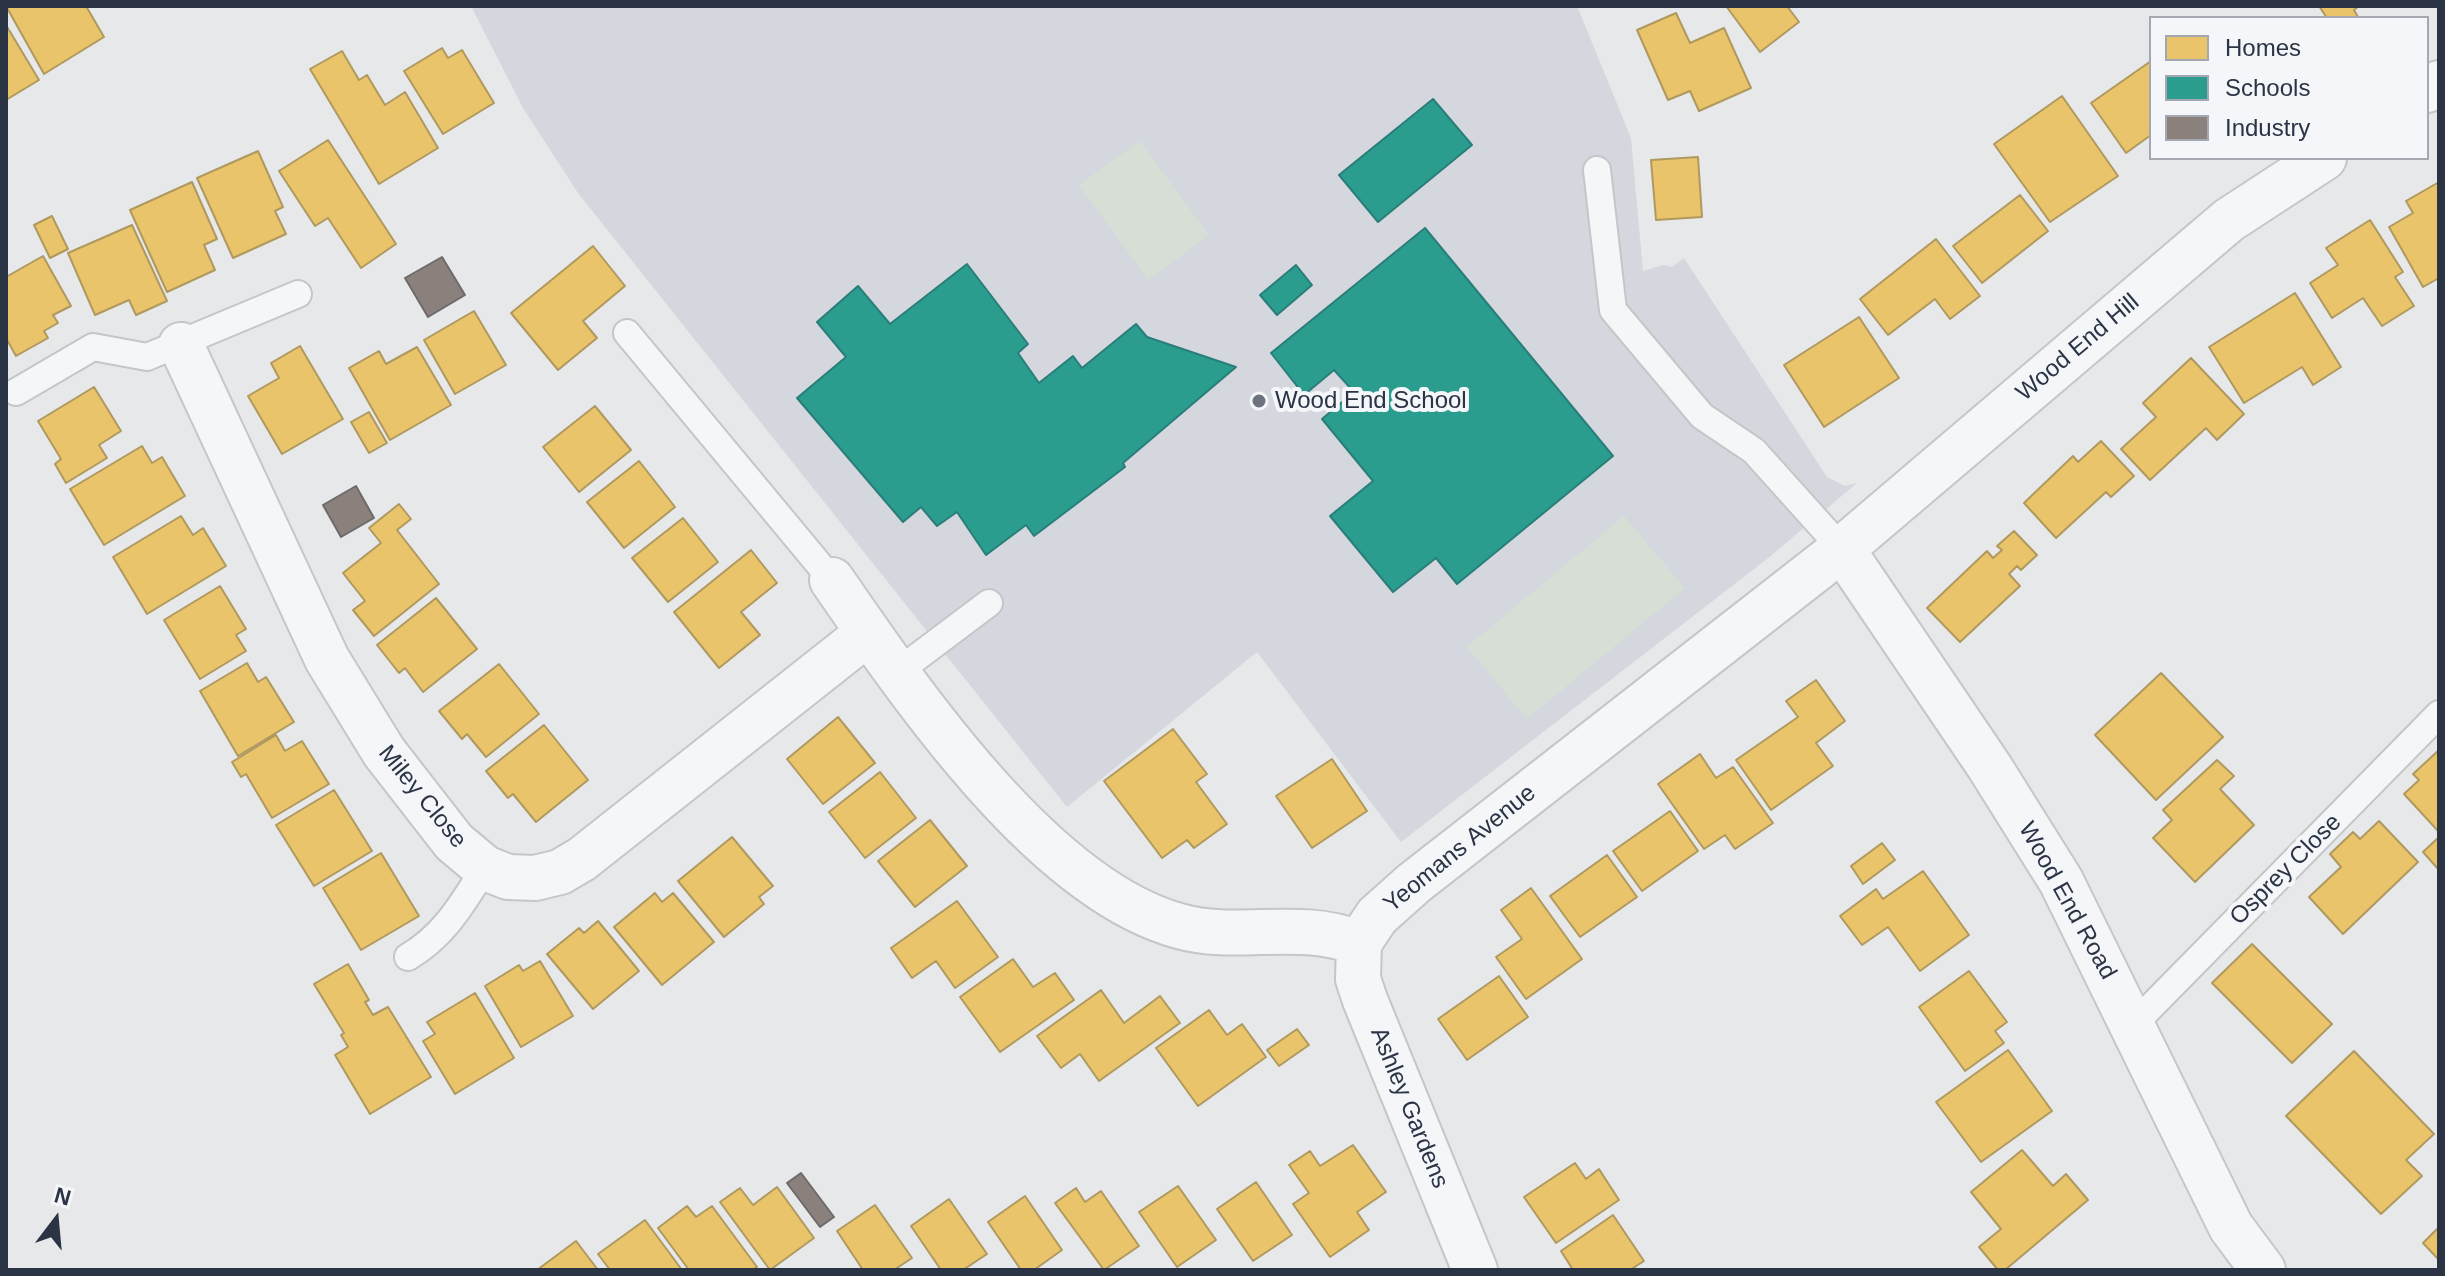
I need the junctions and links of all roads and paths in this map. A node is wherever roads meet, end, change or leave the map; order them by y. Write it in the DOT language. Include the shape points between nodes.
graph roads {
  1 [pos="2321,160"];
  2 [pos="1597,170"];
  3 [pos="298,294"];
  4 [pos="627,333"];
  5 [pos="181,345"];
  6 [pos="16,392"];
  7 [pos="1842,549"];
  8 [pos="832,580"];
  9 [pos="989,603"];
  10 [pos="868,633"];
  11 [pos="896,673"];
  12 [pos="2439,714"];
  13 [pos="485,868"];
  14 [pos="1359,943"];
  15 [pos="408,957"];
  16 [pos="2133,1025"];
  17 [pos="1475,1270"];
  18 [pos="2263,1270"];
  1 -- 7 [label="street, Wood End Hill" via="2229,220"];
  2 -- 7 [label="lane" via="1613,310 1702,416 1754,451"];
  3 -- 5 [label="lane"];
  4 -- 8 [label="lane"];
  5 -- 6 [label="lane" via="147,357 93,347"];
  5 -- 13 [label="street, Miley Close" via="358,715 454,842"];
  7 -- 14 [label="street, Yeomans Avenue" via="1414,883 1377,916"];
  7 -- 16 [label="street, Wood End Road" via="2061,881"];
  8 -- 10 [label="street"];
  9 -- 11 [label="lane"];
  10 -- 11 [label="street"];
  10 -- 13 [label="street, Miley Close" via="582,859 535,878 508,877"];
  11 -- 14 [label="street" via="964,760 1096,888 1179,927 1332,933"];
  12 -- 16 [label="lane, Osprey Close"];
  13 -- 15 [label="lane" via="443,931"];
  14 -- 17 [label="street, Ashley Gardens" via="1358,979 1365,1000"];
  16 -- 18 [label="street, Wood End Road" via="2231,1227"];
}
